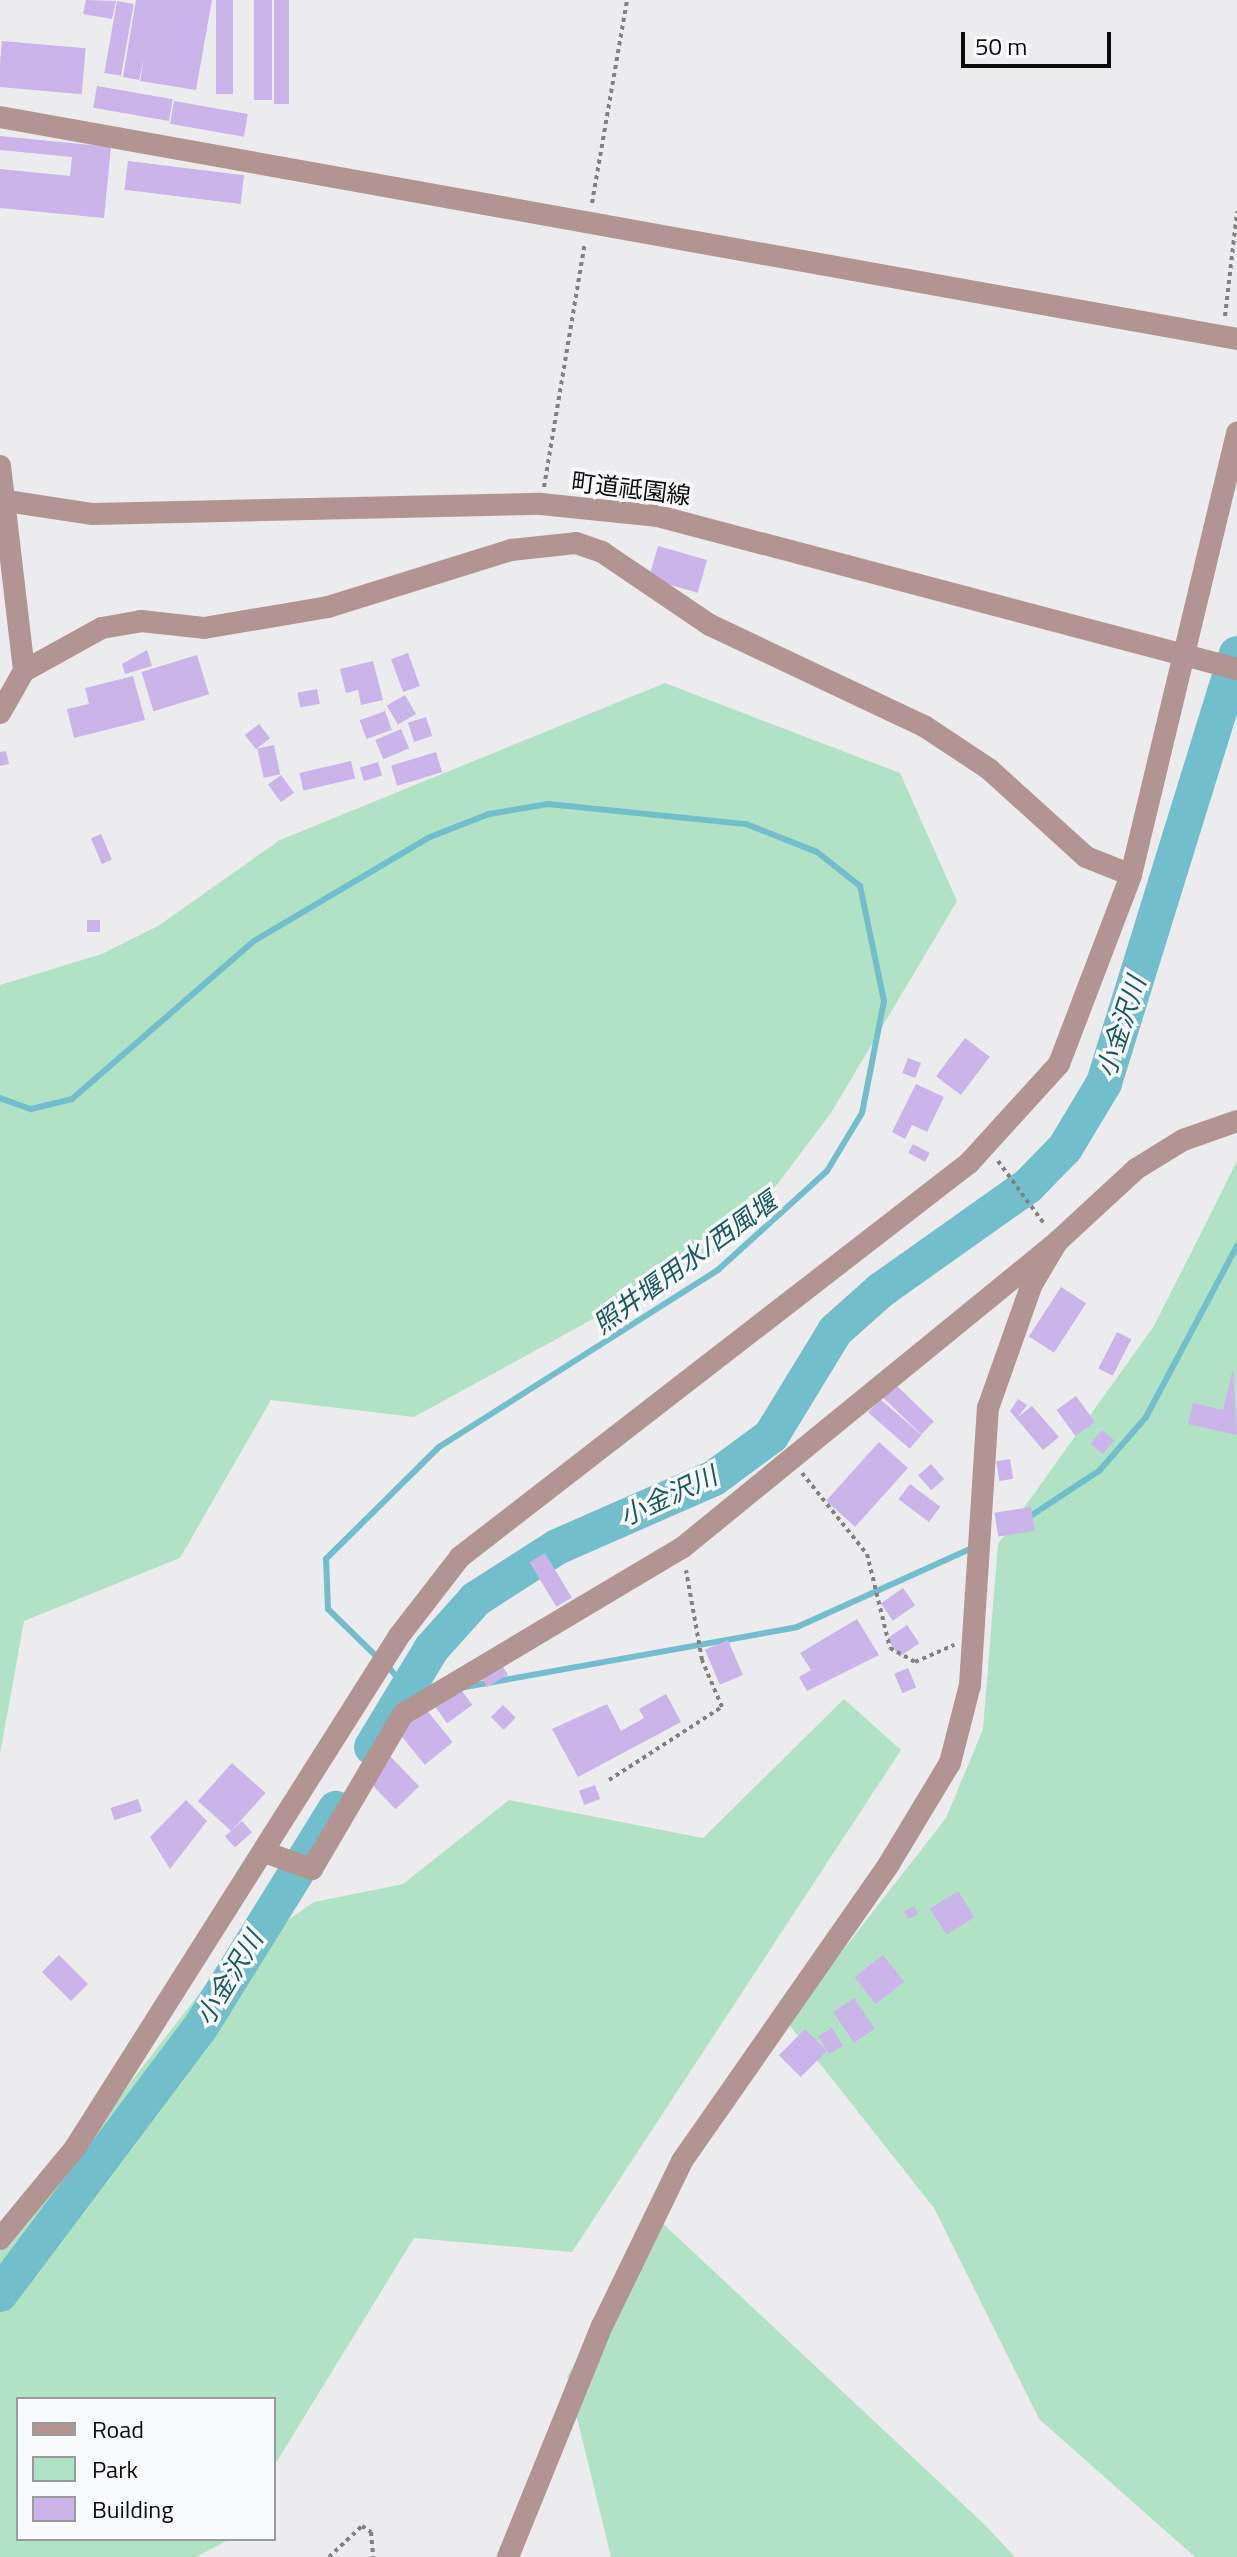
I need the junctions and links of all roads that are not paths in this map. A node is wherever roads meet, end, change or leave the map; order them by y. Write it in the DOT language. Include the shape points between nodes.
graph roads {
  1 [pos="0,117"];
  2 [pos="1230,336"];
  3 [pos="1237,433"];
  4 [pos="0,466"];
  5 [pos="2,501"];
  6 [pos="1186,655"];
  7 [pos="1237,669"];
  8 [pos="24,671"];
  9 [pos="0,713"];
  10 [pos="1131,875"];
  11 [pos="1237,1121"];
  12 [pos="1057,1242"];
  13 [pos="267,1853"];
  14 [pos="0,2239"];
  15 [pos="508,2557"];
  1 -- 2 [label="street"];
  3 -- 6 [label="street"];
  4 -- 5 [label="street"];
  5 -- 6 [label="street, 町道祗園線" via="93,514 541,504 731,530"];
  5 -- 8 [label="street"];
  6 -- 7 [label="street, 町道祗園線"];
  6 -- 10 [label="street"];
  8 -- 9 [label="street"];
  8 -- 10 [label="street" via="102,628 141,621 204,628 313,610 539,543 576,543 602,552 710,625 924,726 989,769 1086,857"];
  10 -- 13 [label="street" via="1059,1064 1022,1113 969,1163 460,1557 399,1636"];
  11 -- 12 [label="street" via="1183,1140 1136,1169"];
  12 -- 13 [label="street" via="682,1548 403,1714 312,1869"];
  12 -- 15 [label="street" via="1007,1339 988,1408 970,1685 950,1763 889,1864 682,2161 602,2326"];
  13 -- 14 [label="street" via="75,2148"];
}
